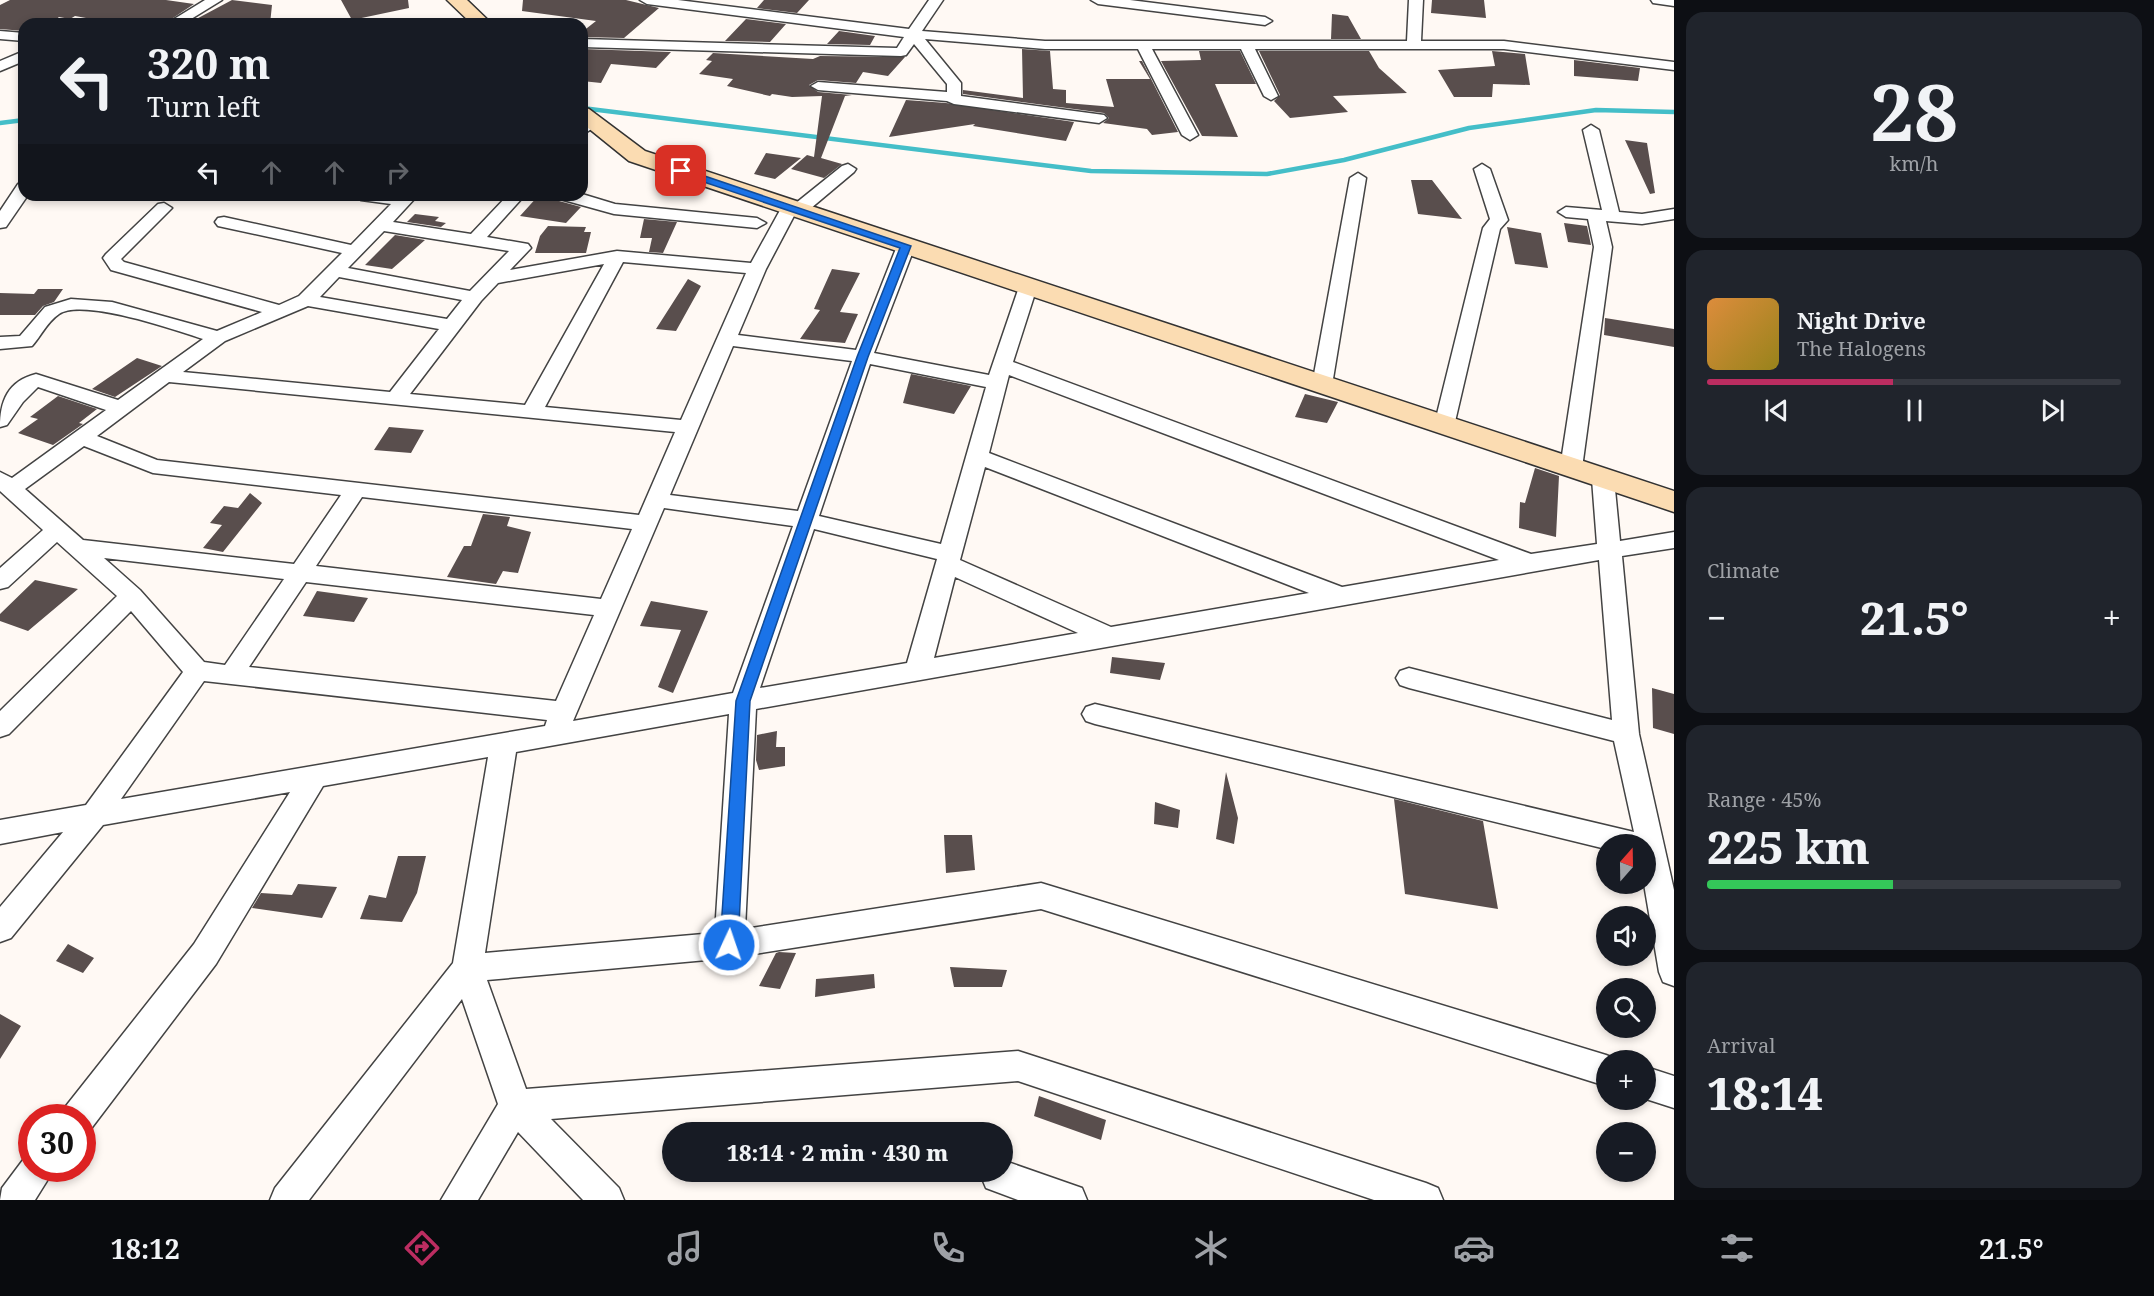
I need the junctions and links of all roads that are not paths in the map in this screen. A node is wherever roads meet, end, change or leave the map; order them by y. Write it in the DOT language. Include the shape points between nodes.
graph roads {
  1 [pos="188,0"];
  2 [pos="456,0"];
  3 [pos="647,0"];
  4 [pos="936,0"];
  5 [pos="1098,0"];
  6 [pos="1416,0"];
  7 [pos="1658,0"];
  8 [pos="212,2"];
  9 [pos="1674,2"];
  10 [pos="184,18"];
  11 [pos="476,18"];
  12 [pos="913,34"];
  13 [pos="0,35"];
  14 [pos="18,36"];
  15 [pos="588,43"];
  16 [pos="1143,45"];
  17 [pos="1253,46"];
  18 [pos="1414,46"];
  19 [pos="18,58"];
  20 [pos="0,66"];
  21 [pos="1674,66"];
  22 [pos="818,86"];
  23 [pos="1270,96"];
  24 [pos="954,97"];
  25 [pos="1099,118"];
  26 [pos="588,123"];
  27 [pos="1591,130"];
  28 [pos="1190,135"];
  29 [pos="1482,169"];
  30 [pos="848,170"];
  31 [pos="1358,178"];
  32 [pos="18,197"];
  33 [pos="404,201"];
  34 [pos="512,201"];
  35 [pos="587,201"];
  36 [pos="164,208"];
  37 [pos="794,209"];
  38 [pos="1566,212"];
  39 [pos="1674,214"];
  40 [pos="1604,215"];
  41 [pos="225,222"];
  42 [pos="0,223"];
  43 [pos="757,223"];
  44 [pos="381,225"];
  45 [pos="476,240"];
  46 [pos="906,246"];
  47 [pos="354,251"];
  48 [pos="617,256"];
  49 [pos="757,269"];
  50 [pos="335,271"];
  51 [pos="492,279"];
  52 [pos="1028,287"];
  53 [pos="474,297"];
  54 [pos="306,300"];
  55 [pos="280,311"];
  56 [pos="452,326"];
  57 [pos="218,337"];
  58 [pos="727,339"];
  59 [pos="0,343"];
  60 [pos="862,357"];
  61 [pos="1000,374"];
  62 [pos="165,376"];
  63 [pos="1322,385"];
  64 [pos="396,398"];
  65 [pos="121,408"];
  66 [pos="532,411"];
  67 [pos="0,421"];
  68 [pos="1444,426"];
  69 [pos="688,427"];
  70 [pos="82,436"];
  71 [pos="977,456"];
  72 [pos="1571,468"];
  73 [pos="1603,479"];
  74 [pos="5,484"];
  75 [pos="356,490"];
  76 [pos="656,500"];
  77 [pos="1674,502"];
  78 [pos="806,520"];
  79 [pos="646,523"];
  80 [pos="57,530"];
  81 [pos="1674,540"];
  82 [pos="76,547"];
  83 [pos="1609,550"];
  84 [pos="948,559"];
  85 [pos="1528,563"];
  86 [pos="298,573"];
  87 [pos="0,581"];
  88 [pos="132,596"];
  89 [pos="1341,596"];
  90 [pos="609,608"];
  91 [pos="1109,637"];
  92 [pos="918,670"];
  93 [pos="197,671"];
  94 [pos="231,675"];
  95 [pos="1409,678"];
  96 [pos="743,701"];
  97 [pos="1095,714"];
  98 [pos="559,723"];
  99 [pos="0,727"];
  100 [pos="1626,734"];
  101 [pos="504,743"];
  102 [pos="314,777"];
  103 [pos="94,816"];
  104 [pos="0,832"];
  105 [pos="1648,834"];
  106 [pos="1596,836"];
  107 [pos="1656,876"];
  108 [pos="0,929"];
  109 [pos="729,945"];
  110 [pos="467,968"];
  111 [pos="1674,972"];
  112 [pos="1596,1068"];
  113 [pos="1656,1086"];
  114 [pos="1674,1092"];
  115 [pos="89,1104"];
  116 [pos="515,1106"];
  117 [pos="1013,1181"];
  118 [pos="28,1182"];
  119 [pos="14,1200"];
  120 [pos="286,1200"];
  121 [pos="458,1200"];
  122 [pos="607,1200"];
  123 [pos="1070,1200"];
  124 [pos="1426,1200"];
  1 -- 8 [label="street"];
  2 -- 11 [label="street"];
  3 -- 12 [label="street"];
  4 -- 12 [label="street"];
  5 -- 17 [label="street" via="1267,15"];
  6 -- 18 [label="street"];
  7 -- 9 [label="street"];
  8 -- 10 [label="street"];
  12 -- 15 [label="street" via="901,52"];
  12 -- 16 [label="street" via="1045,45"];
  12 -- 24 [label="street" via="954,83"];
  13 -- 14 [label="street"];
  16 -- 17 [label="street"];
  16 -- 28 [label="street"];
  17 -- 18 [label="street"];
  17 -- 23 [label="street"];
  18 -- 21 [label="street" via="1504,45"];
  19 -- 20 [label="street"];
  22 -- 24 [label="street"];
  24 -- 25 [label="street"];
  26 -- 37 [label="street" via="637,156"];
  27 -- 40 [label="street"];
  29 -- 68 [label="street" via="1499,220 1492,228"];
  30 -- 37 [label="street"];
  31 -- 63 [label="street"];
  32 -- 42 [label="street"];
  33 -- 44 [label="street"];
  34 -- 45 [label="street"];
  35 -- 43 [label="street" via="614,209"];
  36 -- 55 [label="street" via="112,258 117,266"];
  37 -- 46 [label="street"];
  37 -- 49 [label="street"];
  38 -- 40 [label="street"];
  39 -- 40 [label="street" via="1642,219"];
  40 -- 72 [label="street" via="1603,247"];
  41 -- 47 [label="street"];
  44 -- 45 [label="street"];
  44 -- 47 [label="street"];
  45 -- 51 [label="street" via="522,248"];
  46 -- 52 [label="street"];
  46 -- 60 [label="street"];
  47 -- 50 [label="street"];
  48 -- 49 [label="street"];
  48 -- 51 [label="street"];
  48 -- 66 [label="street"];
  49 -- 58 [label="street"];
  50 -- 53 [label="street"];
  50 -- 54 [label="street"];
  51 -- 53 [label="street"];
  52 -- 61 [label="street"];
  52 -- 63 [label="street"];
  53 -- 56 [label="street"];
  54 -- 55 [label="street"];
  54 -- 56 [label="street"];
  55 -- 57 [label="street"];
  56 -- 64 [label="street"];
  57 -- 59 [label="street" via="102,306 73,304 54,308 25,342"];
  57 -- 62 [label="street"];
  58 -- 60 [label="street"];
  58 -- 69 [label="street"];
  60 -- 61 [label="street"];
  60 -- 78 [label="street"];
  61 -- 71 [label="street"];
  61 -- 85 [label="street"];
  62 -- 64 [label="street"];
  62 -- 65 [label="street"];
  63 -- 68 [label="street"];
  64 -- 66 [label="street"];
  65 -- 67 [label="street" via="36,380 22,390"];
  65 -- 70 [label="street"];
  66 -- 69 [label="street"];
  68 -- 72 [label="street"];
  69 -- 76 [label="street"];
  70 -- 74 [label="street"];
  70 -- 75 [label="street" via="153,466"];
  71 -- 84 [label="street"];
  71 -- 89 [label="street"];
  72 -- 73 [label="street"];
  73 -- 77 [label="street"];
  73 -- 83 [label="street"];
  74 -- 80 [label="street"];
  75 -- 79 [label="street"];
  75 -- 86 [label="street"];
  76 -- 78 [label="street"];
  76 -- 79 [label="street"];
  78 -- 84 [label="street"];
  78 -- 96 [label="street"];
  79 -- 90 [label="street"];
  80 -- 82 [label="street"];
  80 -- 87 [label="street"];
  81 -- 83 [label="street"];
  82 -- 86 [label="street"];
  82 -- 88 [label="street"];
  83 -- 85 [label="street"];
  83 -- 100 [label="street"];
  84 -- 91 [label="street"];
  84 -- 92 [label="street"];
  85 -- 89 [label="street"];
  86 -- 90 [label="street"];
  86 -- 94 [label="street"];
  88 -- 93 [label="street"];
  88 -- 99 [label="street"];
  89 -- 91 [label="street"];
  90 -- 98 [label="street"];
  91 -- 92 [label="street"];
  92 -- 96 [label="street"];
  93 -- 94 [label="street"];
  93 -- 103 [label="street"];
  94 -- 98 [label="street"];
  95 -- 100 [label="street"];
  96 -- 98 [label="street"];
  96 -- 109 [label="street"];
  97 -- 106 [label="street"];
  98 -- 101 [label="street"];
  100 -- 105 [label="street"];
  101 -- 102 [label="street"];
  101 -- 110 [label="street"];
  102 -- 103 [label="street"];
  102 -- 115 [label="street" via="205,954"];
  103 -- 104 [label="street"];
  103 -- 108 [label="street"];
  107 -- 111 [label="street"];
  109 -- 110 [label="street"];
  109 -- 112 [label="street" via="1041,896"];
  110 -- 116 [label="street"];
  110 -- 120 [label="street"];
  113 -- 114 [label="street"];
  116 -- 121 [label="street"];
  116 -- 122 [label="street"];
  116 -- 124 [label="street" via="1018,1066"];
  117 -- 123 [label="street"];
  118 -- 119 [label="street"];
}
